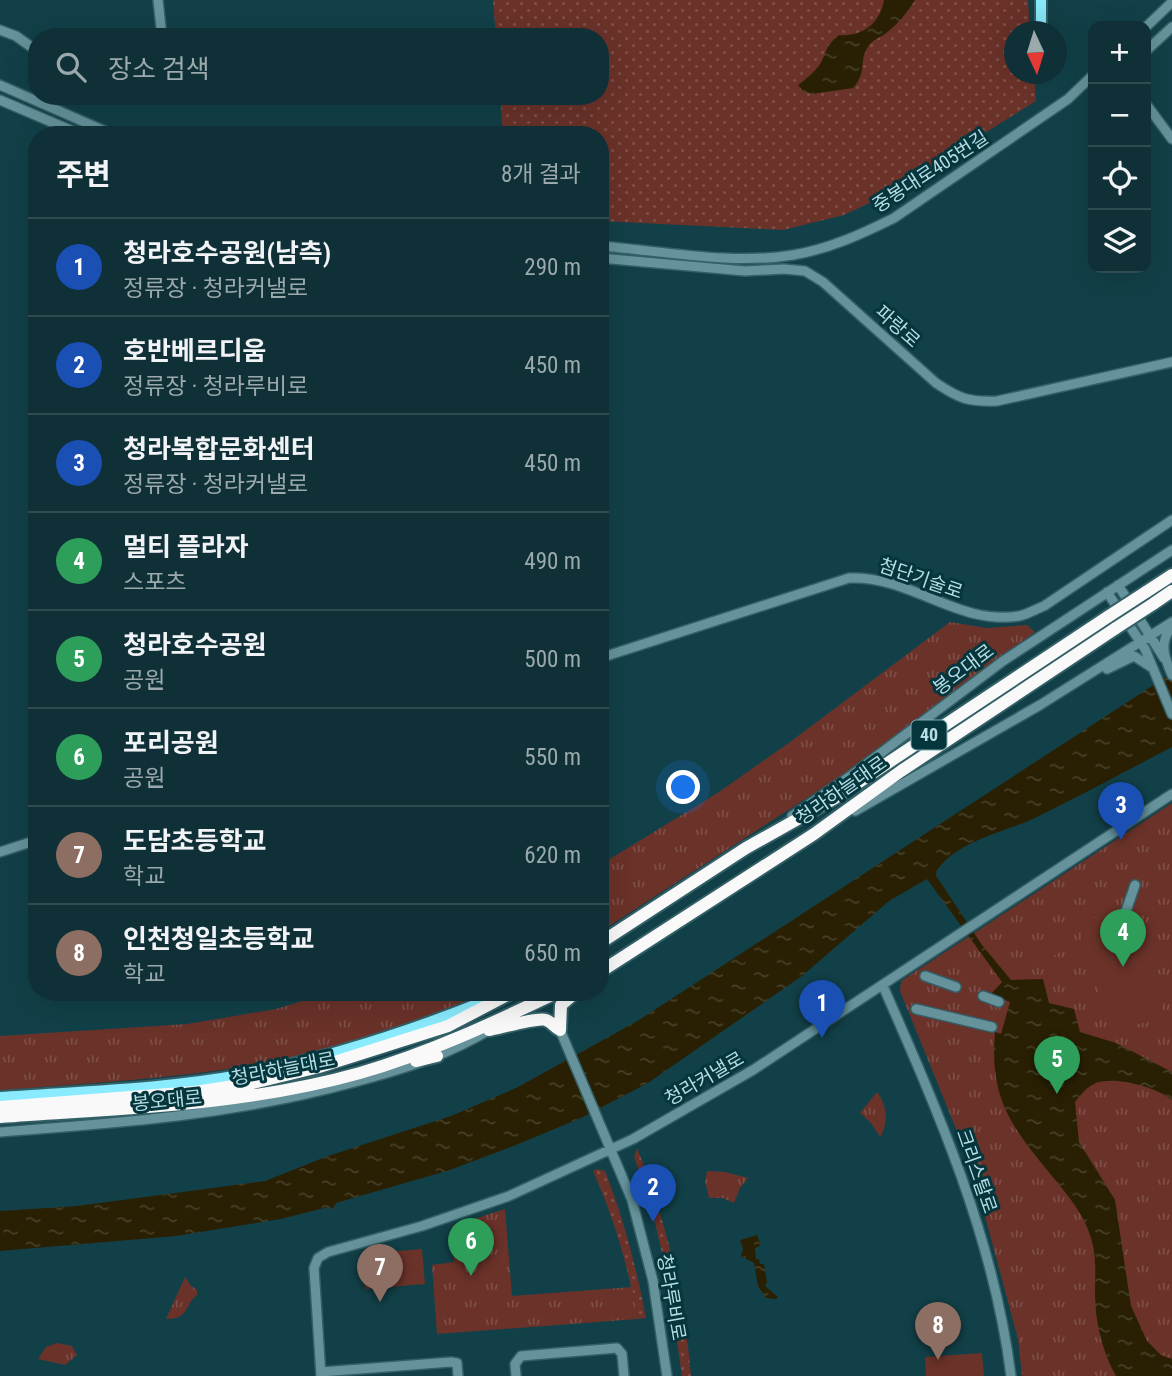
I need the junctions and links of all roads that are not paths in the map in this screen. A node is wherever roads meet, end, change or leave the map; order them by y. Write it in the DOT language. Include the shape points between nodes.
graph roads {
  1 [pos="158,0"];
  2 [pos="1041,0"];
  3 [pos="1172,2"];
  4 [pos="1041,21"];
  5 [pos="1151,22"];
  6 [pos="1172,27"];
  7 [pos="161,28"];
  8 [pos="0,30"];
  9 [pos="28,45"];
  10 [pos="1151,46"];
  11 [pos="1088,80"];
  12 [pos="0,85"];
  13 [pos="28,97"];
  14 [pos="0,100"];
  15 [pos="46,105"];
  16 [pos="1151,111"];
  17 [pos="61,126"];
  18 [pos="93,126"];
  19 [pos="1172,139"];
  20 [pos="609,247"];
  21 [pos="609,259"];
  22 [pos="1172,362"];
  23 [pos="1172,520"];
  24 [pos="1172,550"];
  25 [pos="1172,575"];
  26 [pos="1118,585"];
  27 [pos="1172,591"];
  28 [pos="1107,592"];
  29 [pos="1149,598"];
  30 [pos="1172,622"];
  31 [pos="1172,627"];
  32 [pos="1149,635"];
  33 [pos="1140,640"];
  34 [pos="609,655"];
  35 [pos="1164,658"];
  36 [pos="1151,667"];
  37 [pos="1090,673"];
  38 [pos="1172,675"];
  39 [pos="1172,714"];
  40 [pos="1172,794"];
  41 [pos="814,834"];
  42 [pos="28,843"];
  43 [pos="746,848"];
  44 [pos="0,852"];
  45 [pos="1135,885"];
  46 [pos="1125,914"];
  47 [pos="609,937"];
  48 [pos="609,967"];
  49 [pos="925,976"];
  50 [pos="883,986"];
  51 [pos="956,986"];
  52 [pos="983,996"];
  53 [pos="484,1001"];
  54 [pos="496,1001"];
  55 [pos="539,1001"];
  56 [pos="566,1001"];
  57 [pos="999,1002"];
  58 [pos="528,1006"];
  59 [pos="916,1009"];
  60 [pos="992,1027"];
  61 [pos="489,1030"];
  62 [pos="560,1030"];
  63 [pos="437,1056"];
  64 [pos="341,1077"];
  65 [pos="0,1097"];
  66 [pos="0,1107"];
  67 [pos="0,1117"];
  68 [pos="0,1132"];
  69 [pos="612,1149"];
  70 [pos="351,1373"];
  71 [pos="321,1374"];
  72 [pos="458,1376"];
  73 [pos="516,1376"];
  74 [pos="624,1376"];
  75 [pos="667,1376"];
  76 [pos="1011,1376"];
  1 -- 7 [label="street"];
  2 -- 4 [label="main road"];
  3 -- 5 [label="street"];
  6 -- 10 [label="street"];
  8 -- 9 [label="street"];
  11 -- 20 [label="street, 중봉대로405번길" via="1068,99 894,218 831,245 794,255 755,258"];
  12 -- 13 [label="street"];
  14 -- 17 [label="street"];
  15 -- 18 [label="street"];
  16 -- 19 [label="street"];
  21 -- 22 [label="street, 파랑로" via="745,271 805,271 936,383 973,402 997,401"];
  23 -- 34 [label="street, 첨단기술로" via="1022,616 991,618 953,609 886,580 849,578"];
  24 -- 26 [label="street, 봉오대로 / 40"];
  25 -- 29 [label="highway, 청라하늘대로 / 40"];
  26 -- 28 [label="street, 봉오대로 / 40"];
  26 -- 32 [label="street"];
  27 -- 29 [label="highway, 청라하늘대로 / 40"];
  28 -- 33 [label="street"];
  28 -- 43 [label="street, 봉오대로 / 40" via="1003,661"];
  29 -- 41 [label="highway, 청라하늘대로 / 40, bridge" via="1116,628"];
  29 -- 43 [label="highway, 청라하늘대로 / 40, bridge" via="1109,616 835,798"];
  30 -- 32 [label="street, 40"];
  31 -- 35 [label="street" via="1164,641"];
  32 -- 33 [label="street, 40"];
  32 -- 35 [label="street"];
  33 -- 36 [label="street"];
  33 -- 37 [label="street, 40"];
  35 -- 38 [label="street"];
  36 -- 37 [label="street" via="1134,656"];
  36 -- 39 [label="street"];
  37 -- 41 [label="street, 40"];
  40 -- 50 [label="street, 청라커낼로"];
  41 -- 48 [label="highway, 청라하늘대로 / 40"];
  42 -- 44 [label="street"];
  43 -- 47 [label="highway, 청라하늘대로 / 40"];
  45 -- 46 [label="street"];
  49 -- 51 [label="street"];
  50 -- 69 [label="street, 청라커낼로" via="753,1070"];
  50 -- 76 [label="street, 크리스탈로" via="969,1196"];
  52 -- 57 [label="street"];
  53 -- 65 [label="main road, 봉오대로" via="390,1037 243,1074"];
  54 -- 66 [label="highway, 청라하늘대로" via="448,1026 253,1083"];
  55 -- 58 [label="highway, 청라하늘대로"];
  56 -- 62 [label="highway" via="561,1005"];
  58 -- 61 [label="street, 봉오대로"];
  58 -- 64 [label="highway, 청라하늘대로" via="471,1034"];
  59 -- 60 [label="street"];
  61 -- 62 [label="highway" via="537,1019"];
  61 -- 63 [label="street, 봉오대로"];
  62 -- 69 [label="street, 청라루비로"];
  63 -- 64 [label="highway"];
  63 -- 68 [label="street, 봉오대로" via="380,1076 269,1103 186,1117"];
  64 -- 67 [label="highway, 청라하늘대로" via="199,1102"];
  69 -- 71 [label="street, 청라커낼로" via="509,1196 318,1258 314,1269"];
  69 -- 75 [label="street, 청라루비로" via="632,1200 650,1268"];
  70 -- 71 [label="street"];
  70 -- 72 [label="street" via="451,1362 457,1363"];
  73 -- 74 [label="street" via="515,1364 521,1356 617,1348"];
}
